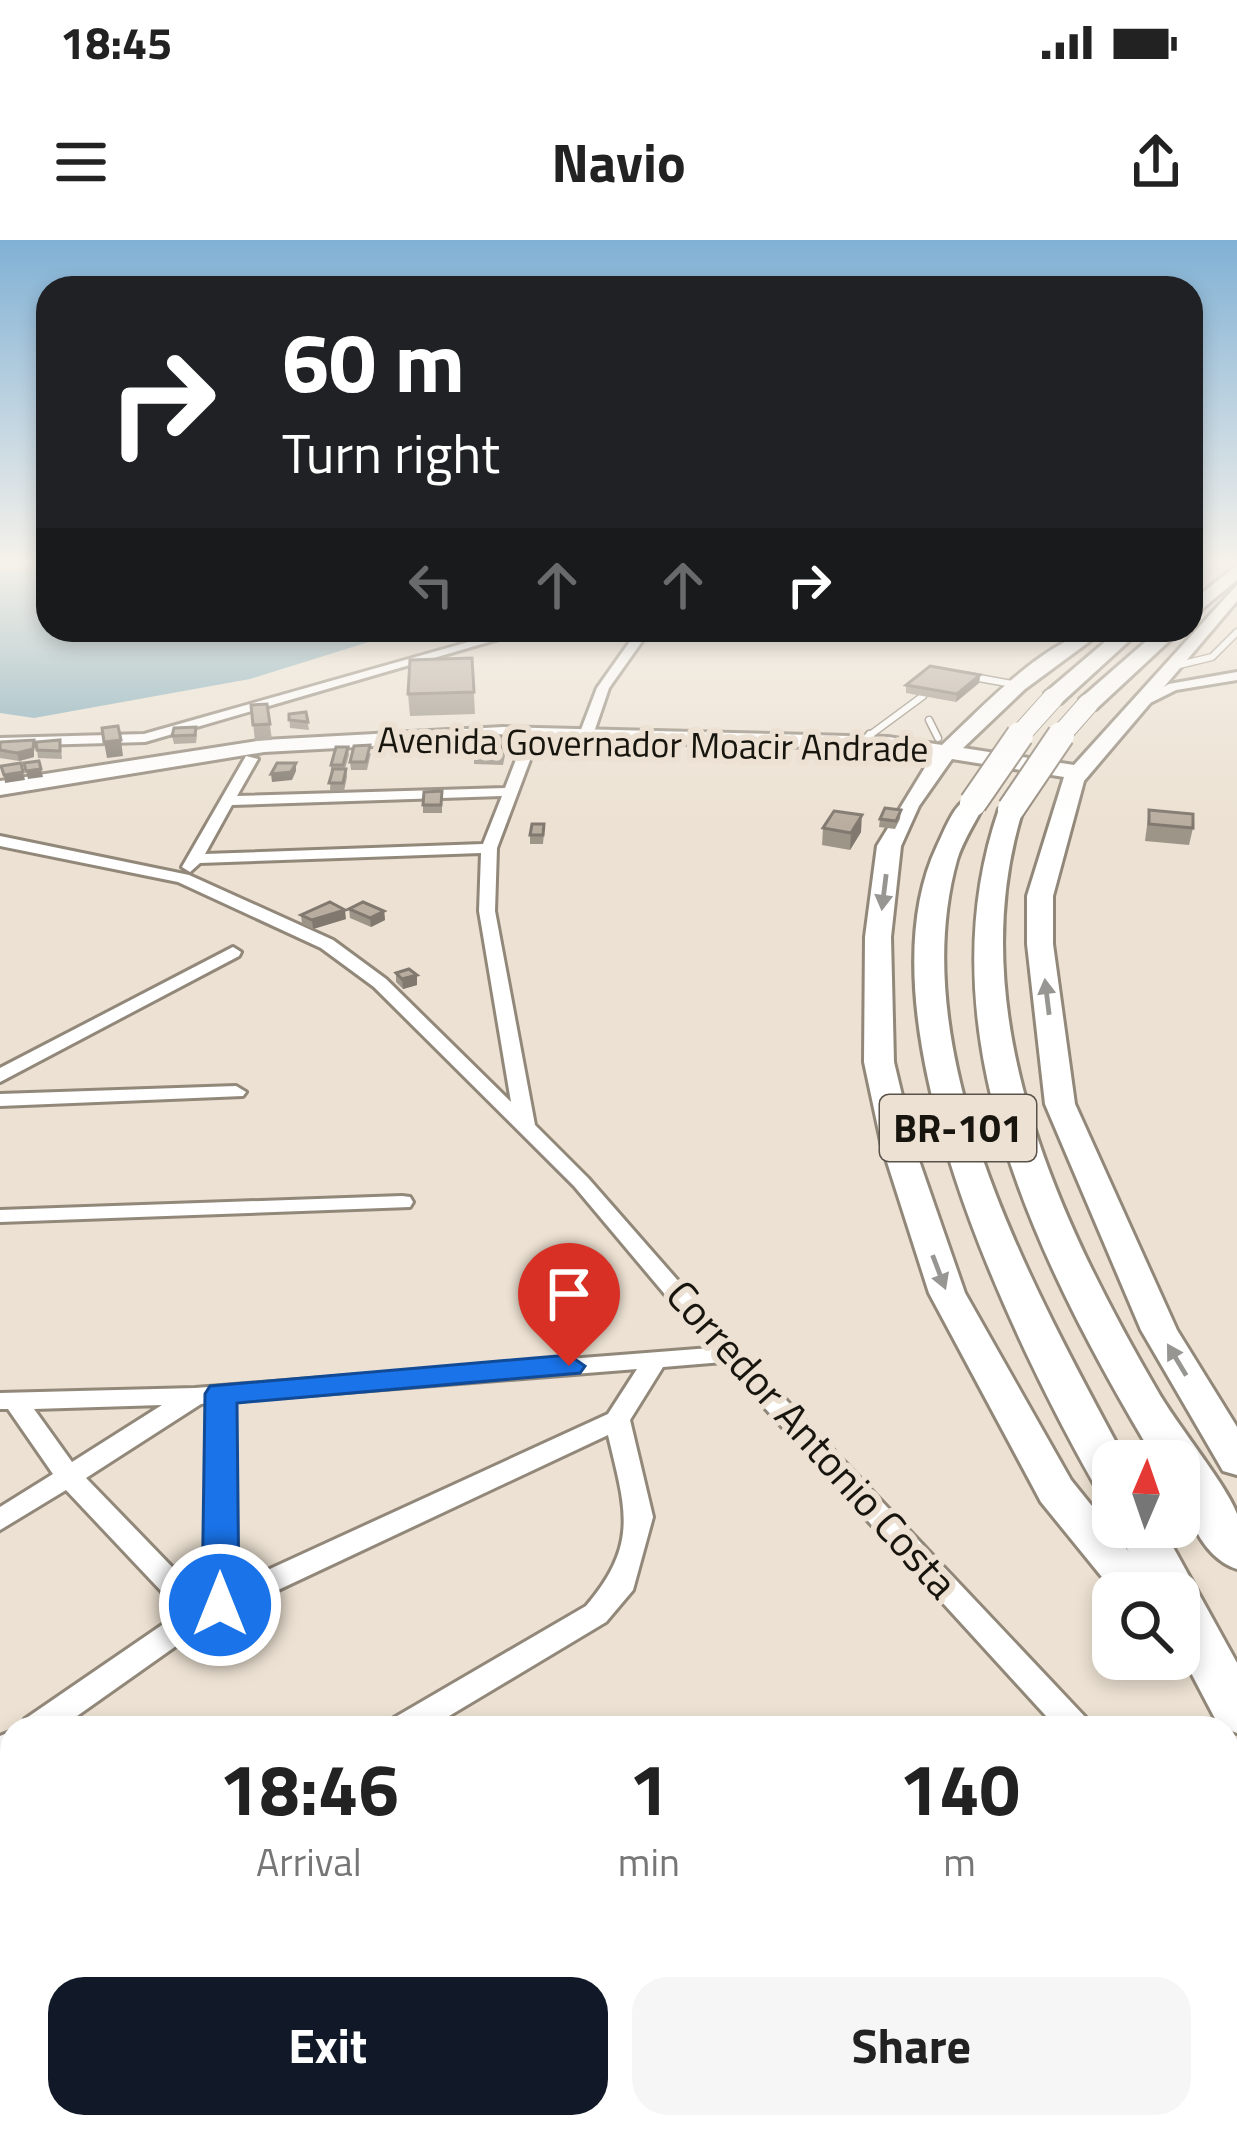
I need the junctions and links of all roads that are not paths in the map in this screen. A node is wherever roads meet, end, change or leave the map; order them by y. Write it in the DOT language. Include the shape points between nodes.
graph roads {
  1 [pos="455,650"];
  2 [pos="631,650"];
  3 [pos="1068,650"];
  4 [pos="1109,650"];
  5 [pos="1149,650"];
  6 [pos="1187,650"];
  7 [pos="1219,650"];
  8 [pos="1172,667"];
  9 [pos="953,674"];
  10 [pos="1237,676"];
  11 [pos="1018,685"];
  12 [pos="923,696"];
  13 [pos="1142,703"];
  14 [pos="586,735"];
  15 [pos="145,738"];
  16 [pos="529,743"];
  17 [pos="863,745"];
  18 [pos="0,746"];
  19 [pos="889,746"];
  20 [pos="936,749"];
  21 [pos="262,753"];
  22 [pos="154,762"];
  23 [pos="1076,776"];
  24 [pos="0,788"];
  25 [pos="507,792"];
  26 [pos="0,800"];
  27 [pos="226,801"];
  28 [pos="0,841"];
  29 [pos="489,848"];
  30 [pos="189,868"];
  31 [pos="233,952"];
  32 [pos="0,1076"];
  33 [pos="236,1092"];
  34 [pos="0,1100"];
  35 [pos="526,1127"];
  36 [pos="402,1202"];
  37 [pos="0,1216"];
  38 [pos="729,1354"];
  39 [pos="656,1359"];
  40 [pos="208,1395"];
  41 [pos="8,1401"];
  42 [pos="617,1420"];
  43 [pos="1094,1440"];
  44 [pos="1237,1461"];
  45 [pos="71,1479"];
  46 [pos="0,1520"];
  47 [pos="1237,1550"];
  48 [pos="1123,1572"];
  49 [pos="210,1610"];
  50 [pos="1200,1644"];
  51 [pos="1200,1666"];
  52 [pos="1233,1706"];
  53 [pos="54,1716"];
  54 [pos="423,1716"];
  55 [pos="1065,1716"];
  1 -- 15 [label="street"];
  2 -- 14 [label="street"];
  3 -- 11 [label="main road, BR-101"];
  4 -- 43 [label="highway, BR-101, bridge" via="1012,744 973,803 944,862 930,980 947,1088 1007,1264"];
  5 -- 47 [label="highway, bridge" via="1047,751 1011,808 989,893 994,1033 1021,1135 1099,1326"];
  6 -- 8 [label="main road"];
  7 -- 8 [label="lane"];
  8 -- 13 [label="main road"];
  9 -- 11 [label="lane"];
  10 -- 13 [label="street" via="1173,687"];
  11 -- 20 [label="main road, BR-101"];
  12 -- 17 [label="lane"];
  13 -- 23 [label="main road"];
  14 -- 17 [label="main road, Avenida Governador Moacir Andrade"];
  14 -- 21 [label="main road, Avenida Governador Moacir Andrade" via="406,736"];
  15 -- 18 [label="street"];
  15 -- 22 [label="street"];
  16 -- 17 [label="main road, Avenida Governador Moacir Andrade"];
  16 -- 21 [label="main road, Avenida Governador Moacir Andrade"];
  16 -- 25 [label="street"];
  17 -- 19 [label="main road, Avenida Governador Moacir Andrade"];
  19 -- 20 [label="main road, Avenida Governador Moacir Andrade"];
  19 -- 20 [label="main road" via="918,765"];
  20 -- 23 [label="main road, Avenida Governador Moacir Andrade"];
  20 -- 48 [label="main road, BR-101, one-way" via="889,846 878,938 879,1062 898,1146 947,1293 1056,1491"];
  21 -- 22 [label="main road, Avenida Governador Moacir Andrade"];
  21 -- 26 [label="main road, Avenida Governador Moacir Andrade"];
  21 -- 27 [label="street"];
  22 -- 24 [label="main road, Avenida Governador Moacir Andrade"];
  44 -- 23 [label="main road, one-way" via="1160,1330 1060,1104 1040,896"];
  25 -- 27 [label="street"];
  25 -- 29 [label="street"];
  27 -- 30 [label="street"];
  28 -- 30 [label="street, Corredor Antonio Costa"];
  29 -- 30 [label="street"];
  29 -- 35 [label="street" via="487,910"];
  30 -- 35 [label="street, Corredor Antonio Costa" via="356,963"];
  31 -- 32 [label="street"];
  33 -- 34 [label="street"];
  35 -- 38 [label="street, Corredor Antonio Costa"];
  36 -- 37 [label="street"];
  38 -- 39 [label="street"];
  38 -- 55 [label="street, Corredor Antonio Costa"];
  39 -- 40 [label="street"];
  39 -- 42 [label="street"];
  40 -- 41 [label="street"];
  40 -- 45 [label="street"];
  40 -- 49 [label="street"];
  41 -- 45 [label="street"];
  42 -- 49 [label="street"];
  42 -- 54 [label="street" via="640,1517 623,1582 596,1615"];
  45 -- 46 [label="street"];
  45 -- 49 [label="street"];
  49 -- 53 [label="street"];
  50 -- 52 [label="highway"];
  51 -- 52 [label="main road"];
}
